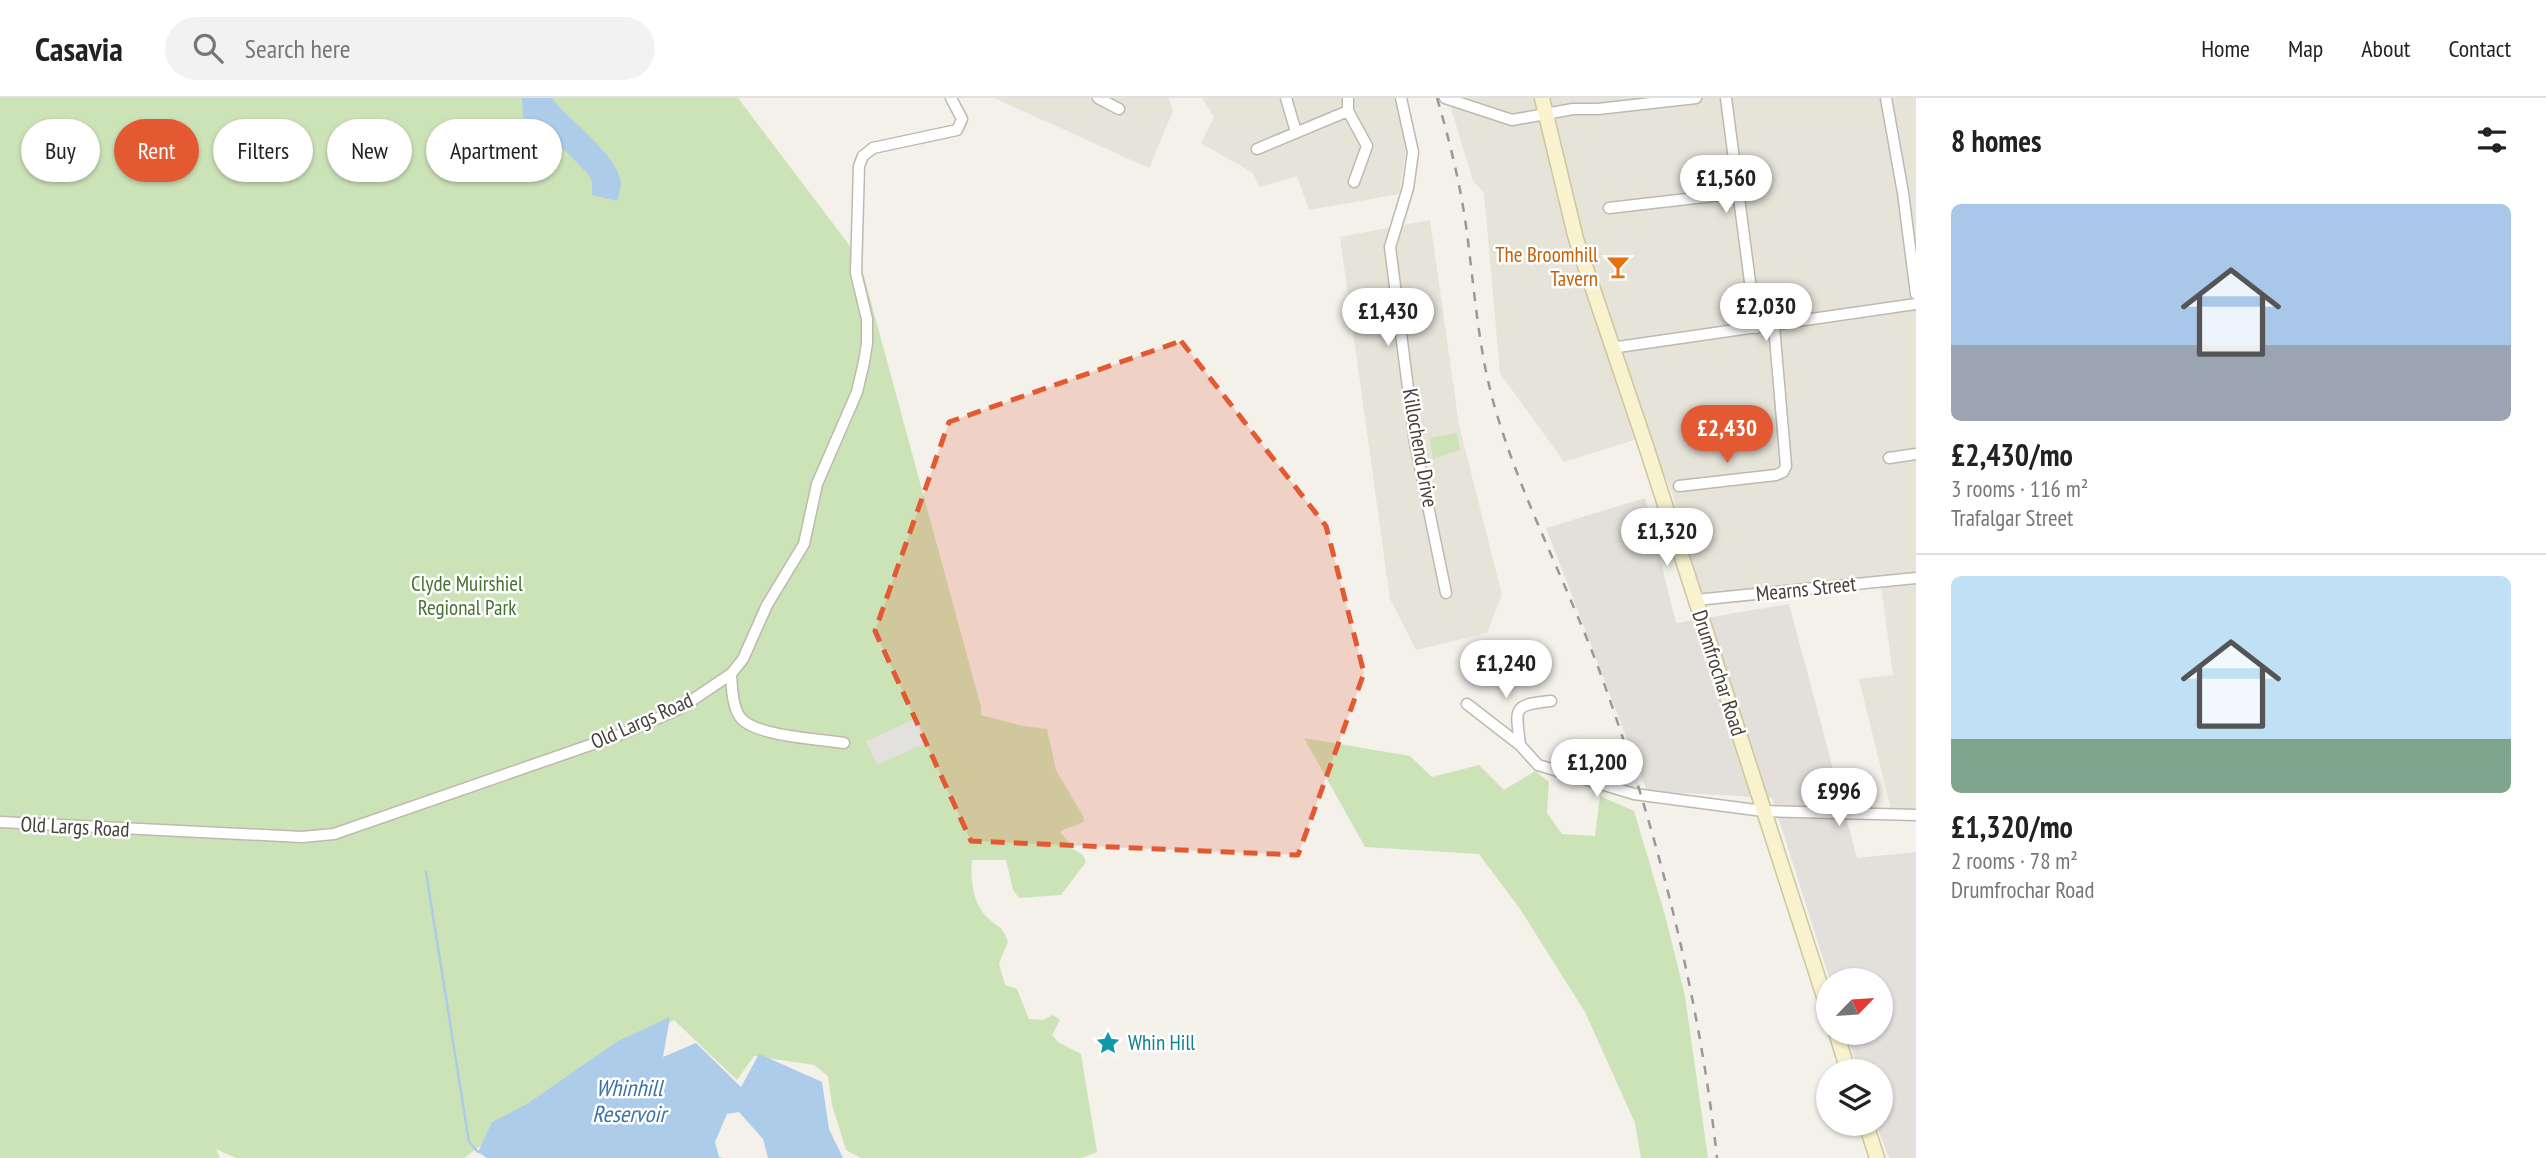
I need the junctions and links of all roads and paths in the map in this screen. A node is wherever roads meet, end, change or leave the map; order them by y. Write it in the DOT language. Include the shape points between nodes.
graph roads {
  1 [pos="951,98"];
  2 [pos="1098,98"];
  3 [pos="1286,98"];
  4 [pos="1349,98"];
  5 [pos="1401,98"];
  6 [pos="1542,98"];
  7 [pos="1696,98"];
  8 [pos="1726,98"];
  9 [pos="1886,98"];
  10 [pos="1453,100"];
  11 [pos="1119,109"];
  12 [pos="1348,111"];
  13 [pos="1547,114"];
  14 [pos="1296,132"];
  15 [pos="1256,149"];
  16 [pos="1354,182"];
  17 [pos="1739,193"];
  18 [pos="1609,208"];
  19 [pos="1916,294"];
  20 [pos="1916,304"];
  21 [pos="1774,326"];
  22 [pos="1756,328"];
  23 [pos="1611,348"];
  24 [pos="1916,454"];
  25 [pos="1889,457"];
  26 [pos="1679,486"];
  27 [pos="1916,578"];
  28 [pos="1446,593"];
  29 [pos="1696,600"];
  30 [pos="731,674"];
  31 [pos="1551,701"];
  32 [pos="1467,704"];
  33 [pos="844,743"];
  34 [pos="1520,745"];
  35 [pos="1763,811"];
  36 [pos="1916,815"];
  37 [pos="0,822"];
  38 [pos="1816,972"];
  39 [pos="1870,1136"];
  40 [pos="1877,1158"];
  1 -- 30 [label="street, Old Largs Road" via="962,119 957,131 873,148 859,166 856,273 867,319 864,362 817,484 804,544"];
  2 -- 11 [label="street"];
  3 -- 14 [label="street"];
  4 -- 12 [label="street"];
  5 -- 28 [label="street, Killochend Drive" via="1413,152 1408,188 1390,247 1415,443"];
  6 -- 13 [label="main road, Drumfrochar Road"];
  7 -- 13 [label="street"];
  8 -- 17 [label="street"];
  9 -- 19 [label="street"];
  10 -- 13 [label="street" via="1512,120"];
  12 -- 14 [label="street"];
  12 -- 16 [label="street" via="1367,146"];
  13 -- 23 [label="main road, Drumfrochar Road" via="1576,239"];
  14 -- 15 [label="street"];
  17 -- 18 [label="street"];
  17 -- 22 [label="street"];
  20 -- 21 [label="street"];
  21 -- 22 [label="street"];
  21 -- 26 [label="street" via="1786,466 1776,475"];
  22 -- 23 [label="street"];
  23 -- 29 [label="main road, Drumfrochar Road"];
  24 -- 25 [label="street"];
  27 -- 29 [label="street, Mearns Street"];
  29 -- 35 [label="main road, Drumfrochar Road"];
  30 -- 33 [label="street" via="736,708 742,720 758,730"];
  30 -- 37 [label="street, Old Largs Road" via="679,709 619,735 334,834 302,837"];
  31 -- 34 [label="street" via="1521,707 1517,716"];
  32 -- 34 [label="street"];
  34 -- 35 [label="street" via="1538,765 1634,794"];
  35 -- 36 [label="street"];
  35 -- 38 [label="main road, Drumfrochar Road"];
  39 -- 40 [label="main road"];
}
